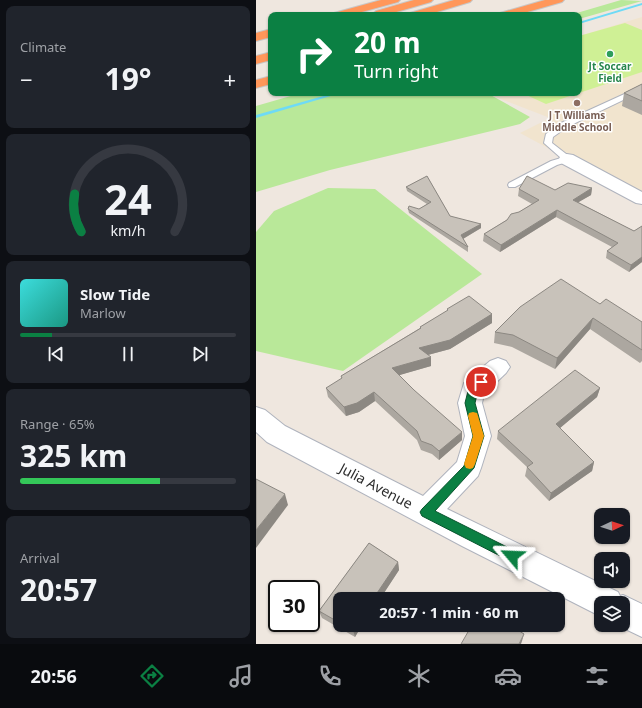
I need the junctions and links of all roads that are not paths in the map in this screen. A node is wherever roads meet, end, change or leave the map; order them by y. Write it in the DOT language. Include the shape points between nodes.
graph roads {
  1 [pos="394,0"];
  2 [pos="427,0"];
  3 [pos="466,0"];
  4 [pos="558,0"];
  5 [pos="349,12"];
  6 [pos="384,12"];
  7 [pos="424,12"];
  8 [pos="515,12"];
  9 [pos="268,34"];
  10 [pos="256,37"];
  11 [pos="268,44"];
  12 [pos="256,47"];
  13 [pos="268,57"];
  14 [pos="256,60"];
  15 [pos="268,81"];
  16 [pos="256,84"];
  17 [pos="642,88"];
  18 [pos="567,159"];
  19 [pos="512,185"];
  20 [pos="640,196"];
  21 [pos="498,367"];
  22 [pos="256,417"];
  23 [pos="426,512"];
  24 [pos="594,596"];
  25 [pos="630,614"];
  26 [pos="642,620"];
  1 -- 5 [label="highway"];
  2 -- 6 [label="highway"];
  3 -- 7 [label="highway"];
  4 -- 8 [label="highway"];
  9 -- 10 [label="highway"];
  11 -- 12 [label="highway"];
  13 -- 14 [label="highway"];
  15 -- 16 [label="highway"];
  17 -- 18 [label="lane" via="564,125 549,136 548,143"];
  18 -- 19 [label="lane"];
  18 -- 20 [label="street"];
  21 -- 23 [label="street" via="473,390 470,403 478,436 468,468"];
  22 -- 23 [label="street, Julia Avenue" via="276,434"];
  23 -- 24 [label="street, Julia Avenue"];
  25 -- 26 [label="street"];
}
